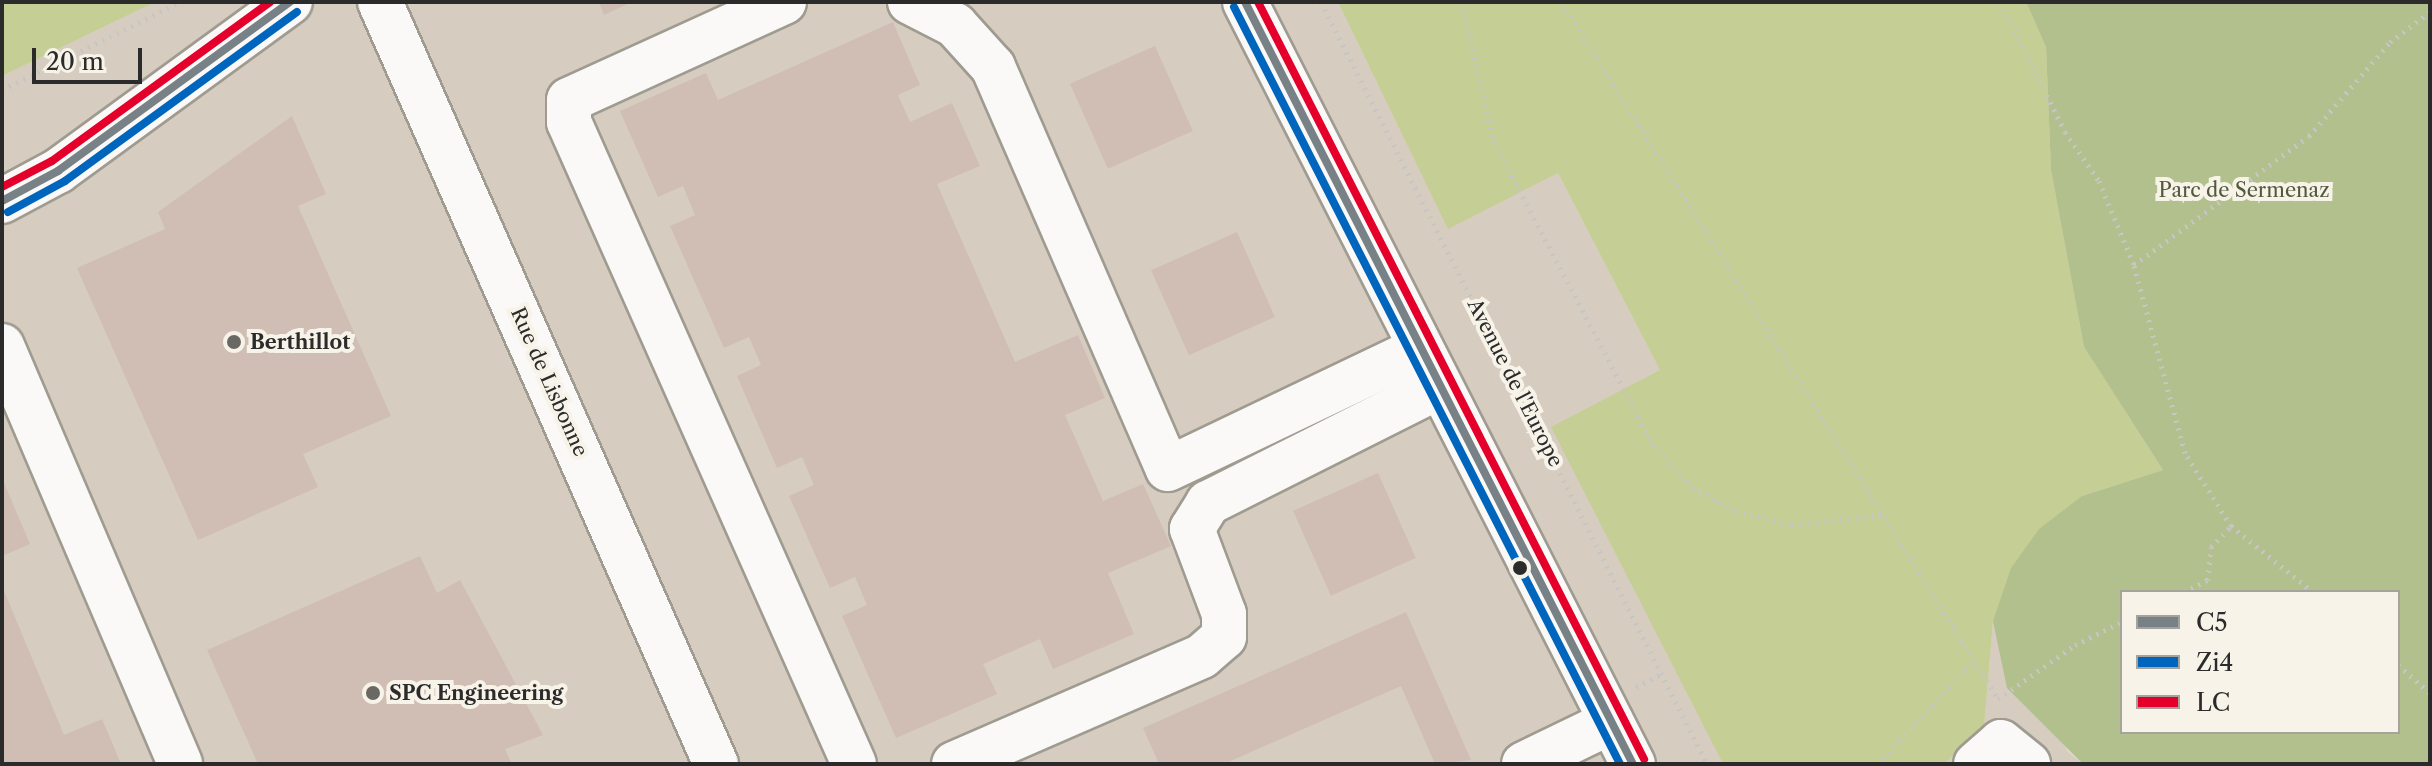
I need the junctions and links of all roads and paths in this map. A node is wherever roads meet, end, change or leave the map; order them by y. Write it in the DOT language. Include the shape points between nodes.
graph roads {
  1 [pos="180,2"];
  2 [pos="290,2"];
  3 [pos="380,2"];
  4 [pos="784,2"];
  5 [pos="910,2"];
  6 [pos="1245,2"];
  7 [pos="1321,2"];
  8 [pos="1462,2"];
  9 [pos="1562,2"];
  10 [pos="2000,2"];
  11 [pos="2430,12"];
  12 [pos="2,90"];
  13 [pos="2,201"];
  14 [pos="2134,265"];
  15 [pos="2,346"];
  16 [pos="1430,368"];
  17 [pos="1881,515"];
  18 [pos="2231,526"];
  19 [pos="2188,590"];
  20 [pos="2311,590"];
  21 [pos="2120,623"];
  22 [pos="1974,661"];
  23 [pos="2400,667"];
  24 [pos="2430,693"];
  25 [pos="1611,722"];
  26 [pos="180,764"];
  27 [pos="716,764"];
  28 [pos="854,764"];
  29 [pos="954,764"];
  30 [pos="1524,764"];
  31 [pos="1633,764"];
  32 [pos="1707,764"];
  33 [pos="1877,764"];
  1 -- 12 [label="path"];
  2 -- 13 [label="street" via="58,171"];
  3 -- 27 [label="street, Rue de Lisbonne"];
  4 -- 28 [label="street" via="569,100 569,122"];
  5 -- 16 [label="street" via="955,25 993,67 1168,469"];
  6 -- 16 [label="street"];
  7 -- 32 [label="path, Avenue de l'Europe"];
  8 -- 17 [label="path" via="1493,140 1653,445 1692,487 1735,511 1792,525"];
  9 -- 17 [label="path"];
  10 -- 14 [label="path" via="2065,132 2099,181"];
  11 -- 14 [label="path" via="2390,42 2309,136"];
  14 -- 18 [label="path" via="2185,453 2210,504"];
  15 -- 26 [label="street"];
  16 -- 25 [label="street"];
  16 -- 29 [label="street" via="1208,503 1192,529 1224,614 1224,637 1202,656"];
  17 -- 22 [label="path"];
  18 -- 19 [label="path" via="2211,547 2208,580"];
  18 -- 20 [label="path"];
  21 -- 22 [label="path" via="2075,645 1998,699"];
  22 -- 33 [label="path"];
  23 -- 24 [label="path"];
  25 -- 30 [label="street"];
  25 -- 31 [label="street"];
}
